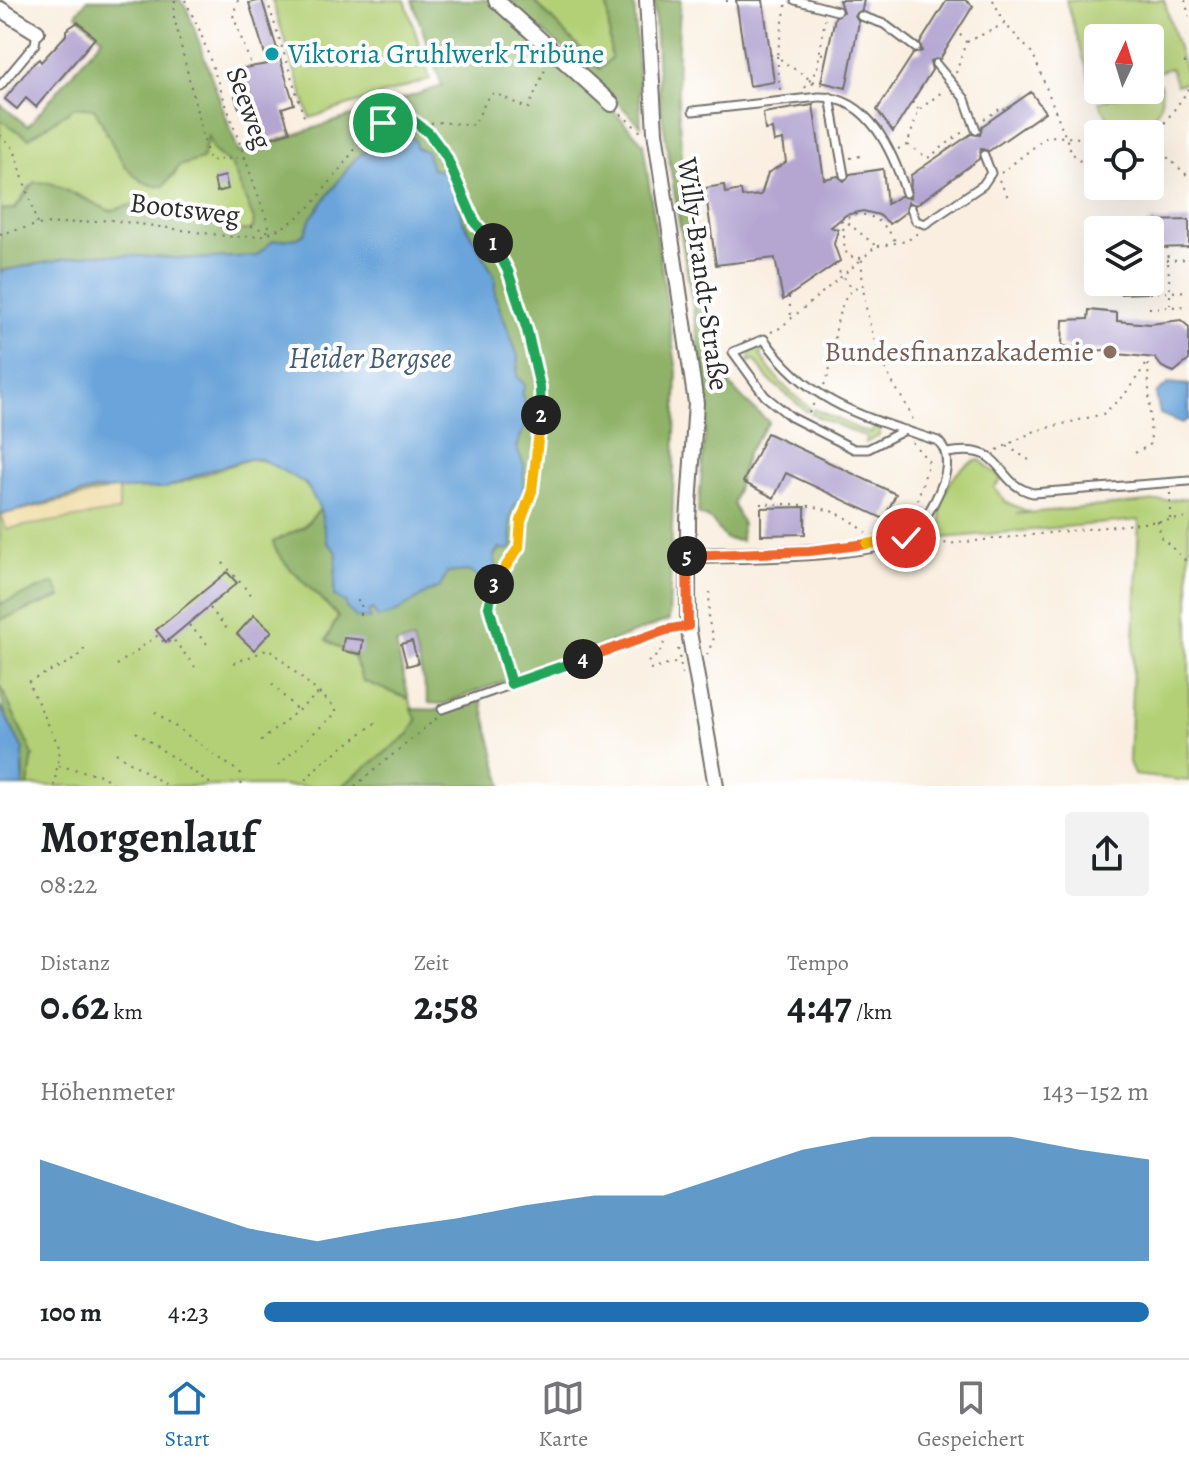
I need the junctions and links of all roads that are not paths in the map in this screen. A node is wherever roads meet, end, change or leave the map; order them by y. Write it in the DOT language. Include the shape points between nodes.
graph roads {
  1 [pos="496,0"];
  2 [pos="647,0"];
  3 [pos="795,0"];
  4 [pos="0,9"];
  5 [pos="837,11"];
  6 [pos="861,16"];
  7 [pos="37,32"];
  8 [pos="916,48"];
  9 [pos="936,64"];
  10 [pos="0,86"];
  11 [pos="830,97"];
  12 [pos="612,104"];
  13 [pos="693,111"];
  14 [pos="976,128"];
  15 [pos="984,155"];
  16 [pos="844,175"];
  17 [pos="906,193"];
  18 [pos="911,208"];
  19 [pos="909,431"];
  20 [pos="947,453"];
  21 [pos="1189,481"];
  22 [pos="918,530"];
  23 [pos="687,556"];
  24 [pos="688,626"];
  25 [pos="442,709"];
  26 [pos="716,786"];
  1 -- 12 [label="street"];
  2 -- 23 [label="street, Willy-Brandt-Straße" via="655,132 696,403"];
  3 -- 5 [label="lane"];
  4 -- 7 [label="street"];
  6 -- 8 [label="lane" via="884,24"];
  7 -- 10 [label="lane" via="35,44"];
  9 -- 14 [label="lane" via="965,99"];
  11 -- 13 [label="lane"];
  11 -- 16 [label="lane"];
  11 -- 17 [label="lane" via="852,104 869,120 890,151"];
  15 -- 18 [label="lane" via="991,173 987,181 933,221 916,221"];
  19 -- 19 [label="lane" via="818,396 791,374 764,339 733,352 765,396 803,423 860,450"];
  19 -- 20 [label="lane" via="938,441"];
  20 -- 21 [label="lane" via="990,455 1019,488 1033,493"];
  20 -- 22 [label="lane" via="947,466"];
  22 -- 23 [label="street" via="873,544"];
  23 -- 24 [label="street, Willy-Brandt-Straße"];
  24 -- 25 [label="lane"];
  24 -- 26 [label="street, Willy-Brandt-Straße"];
}
